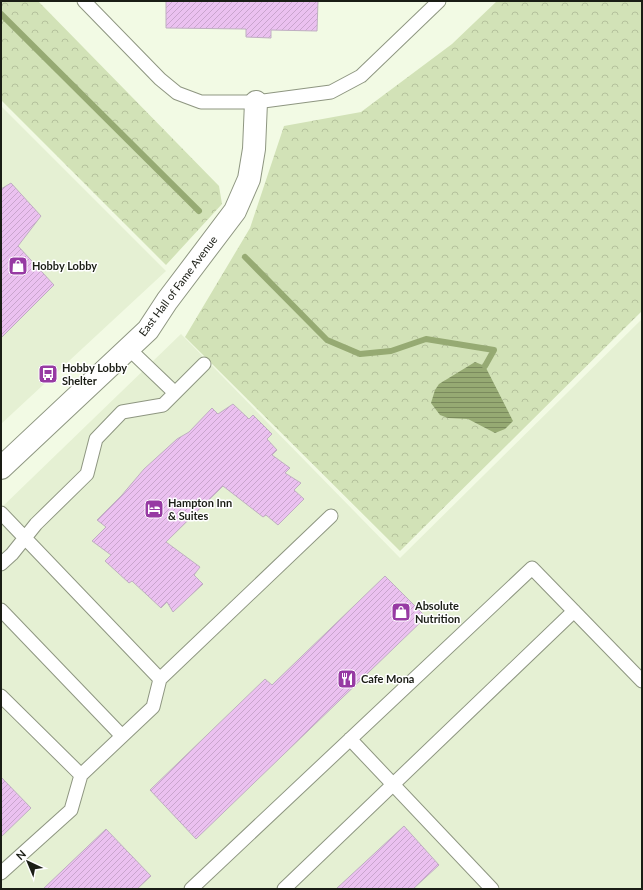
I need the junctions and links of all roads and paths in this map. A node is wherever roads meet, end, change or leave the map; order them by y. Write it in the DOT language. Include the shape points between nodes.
graph roads {
  1 [pos="84,1"];
  2 [pos="440,1"];
  3 [pos="256,102"];
  4 [pos="128,348"];
  5 [pos="204,364"];
  6 [pos="174,392"];
  7 [pos="1,468"];
  8 [pos="1,513"];
  9 [pos="331,516"];
  10 [pos="25,538"];
  11 [pos="1,564"];
  12 [pos="1,610"];
  13 [pos="574,611"];
  14 [pos="160,679"];
  15 [pos="642,681"];
  16 [pos="1,696"];
  17 [pos="122,736"];
  18 [pos="350,739"];
  19 [pos="81,776"];
  20 [pos="393,785"];
  21 [pos="1,873"];
  22 [pos="191,889"];
  23 [pos="284,889"];
  24 [pos="492,889"];
  1 -- 3 [label="lane" via="160,79 177,93 201,102"];
  2 -- 3 [label="lane" via="361,76 331,92"];
  3 -- 4 [label="street, East Hall of Fame Avenue" via="254,149 249,179 235,210 148,330"];
  4 -- 6 [label="lane"];
  4 -- 7 [label="street, East Hall of Fame Avenue"];
  5 -- 6 [label="lane"];
  6 -- 10 [label="lane" via="162,405 122,412 96,439 87,474"];
  8 -- 10 [label="lane"];
  9 -- 14 [label="lane"];
  10 -- 11 [label="lane"];
  10 -- 14 [label="lane"];
  12 -- 17 [label="lane"];
  13 -- 15 [label="lane"];
  13 -- 18 [label="lane" via="532,568"];
  13 -- 20 [label="lane"];
  14 -- 17 [label="lane" via="152,707"];
  16 -- 19 [label="lane"];
  17 -- 19 [label="lane"];
  18 -- 20 [label="lane"];
  18 -- 22 [label="lane"];
  19 -- 21 [label="lane" via="71,810"];
  20 -- 23 [label="lane"];
  20 -- 24 [label="lane"];
}
